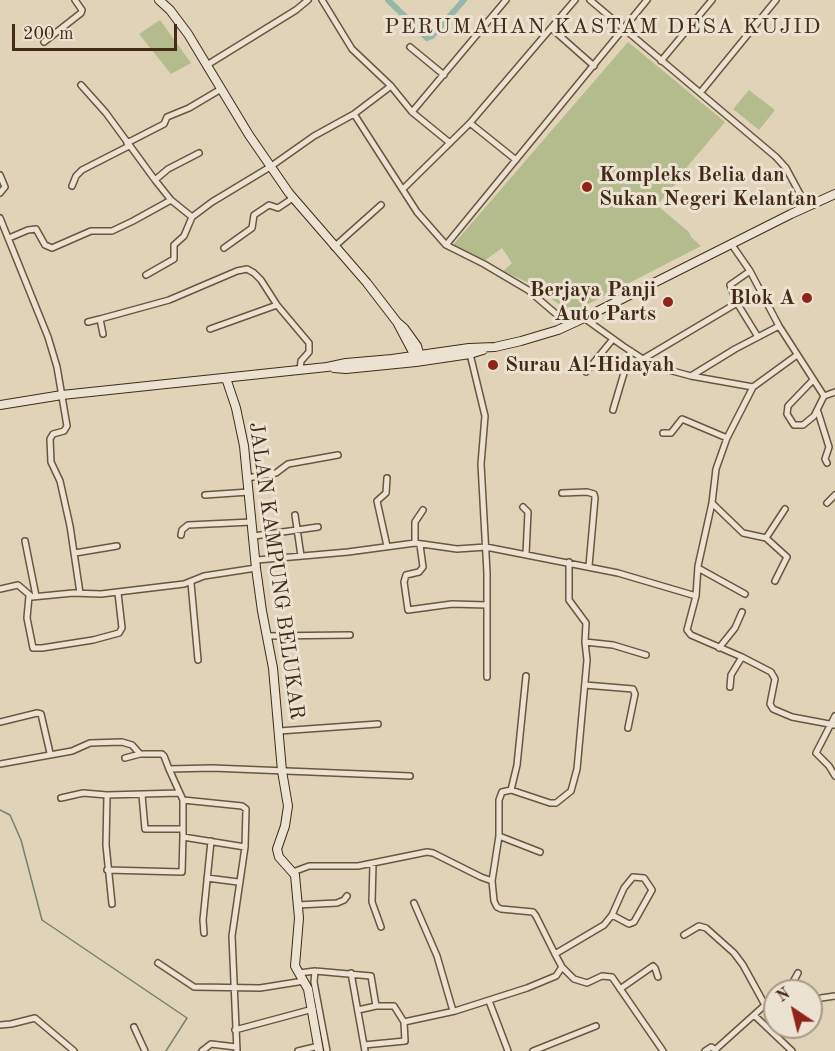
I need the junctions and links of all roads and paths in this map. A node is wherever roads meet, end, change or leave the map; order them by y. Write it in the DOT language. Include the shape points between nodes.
graph roads {
  1 [pos="75,0"];
  2 [pos="159,0"];
  3 [pos="308,0"];
  4 [pos="322,0"];
  5 [pos="506,0"];
  6 [pos="575,0"];
  7 [pos="590,0"];
  8 [pos="647,0"];
  9 [pos="712,0"];
  10 [pos="776,0"];
  11 [pos="551,28"];
  12 [pos="623,28"];
  13 [pos="45,42"];
  14 [pos="410,47"];
  15 [pos="661,61"];
  16 [pos="207,65"];
  17 [pos="594,66"];
  18 [pos="444,75"];
  19 [pos="81,85"];
  20 [pos="391,87"];
  21 [pos="221,89"];
  22 [pos="700,93"];
  23 [pos="412,112"];
  24 [pos="354,114"];
  25 [pos="470,123"];
  26 [pos="450,143"];
  27 [pos="128,144"];
  28 [pos="199,153"];
  29 [pos="516,160"];
  30 [pos="270,167"];
  31 [pos="0,175"];
  32 [pos="155,180"];
  33 [pos="72,186"];
  34 [pos="403,189"];
  35 [pos="0,193"];
  36 [pos="835,194"];
  37 [pos="293,198"];
  38 [pos="171,200"];
  39 [pos="381,205"];
  40 [pos="807,207"];
  41 [pos="192,217"];
  42 [pos="0,218"];
  43 [pos="9,238"];
  44 [pos="446,245"];
  45 [pos="732,245"];
  46 [pos="334,247"];
  47 [pos="224,248"];
  48 [pos="750,271"];
  49 [pos="146,274"];
  50 [pos="737,303"];
  51 [pos="277,304"];
  52 [pos="584,318"];
  53 [pos="100,319"];
  54 [pos="88,322"];
  55 [pos="569,325"];
  56 [pos="779,326"];
  57 [pos="210,329"];
  58 [pos="103,334"];
  59 [pos="758,337"];
  60 [pos="613,339"];
  61 [pos="495,347"];
  62 [pos="631,351"];
  63 [pos="470,354"];
  64 [pos="797,355"];
  65 [pos="418,358"];
  66 [pos="643,359"];
  67 [pos="300,370"];
  68 [pos="586,372"];
  69 [pos="691,376"];
  70 [pos="226,378"];
  71 [pos="813,380"];
  72 [pos="753,387"];
  73 [pos="835,392"];
  74 [pos="62,395"];
  75 [pos="824,396"];
  76 [pos="0,405"];
  77 [pos="613,411"];
  78 [pos="818,412"];
  79 [pos="663,433"];
  80 [pos="727,438"];
  81 [pos="338,455"];
  82 [pos="827,463"];
  83 [pos="248,478"];
  84 [pos="387,478"];
  85 [pos="249,492"];
  86 [pos="562,493"];
  87 [pos="205,495"];
  88 [pos="835,495"];
  89 [pos="712,503"];
  90 [pos="826,503"];
  91 [pos="523,507"];
  92 [pos="785,509"];
  93 [pos="423,510"];
  94 [pos="295,515"];
  95 [pos="252,522"];
  96 [pos="318,527"];
  97 [pos="297,529"];
  98 [pos="181,535"];
  99 [pos="254,536"];
  100 [pos="766,537"];
  101 [pos="25,541"];
  102 [pos="418,544"];
  103 [pos="117,546"];
  104 [pos="387,546"];
  105 [pos="486,547"];
  106 [pos="75,553"];
  107 [pos="526,555"];
  108 [pos="301,556"];
  109 [pos="569,562"];
  110 [pos="257,564"];
  111 [pos="589,566"];
  112 [pos="698,568"];
  113 [pos="775,581"];
  114 [pos="191,583"];
  115 [pos="0,588"];
  116 [pos="80,593"];
  117 [pos="118,593"];
  118 [pos="745,594"];
  119 [pos="33,596"];
  120 [pos="696,596"];
  121 [pos="488,605"];
  122 [pos="742,612"];
  123 [pos="351,635"];
  124 [pos="267,636"];
  125 [pos="585,642"];
  126 [pos="719,648"];
  127 [pos="646,655"];
  128 [pos="742,657"];
  129 [pos="198,660"];
  130 [pos="525,676"];
  131 [pos="487,677"];
  132 [pos="585,685"];
  133 [pos="730,687"];
  134 [pos="835,716"];
  135 [pos="0,722"];
  136 [pos="378,724"];
  137 [pos="832,724"];
  138 [pos="628,728"];
  139 [pos="279,731"];
  140 [pos="50,753"];
  141 [pos="140,754"];
  142 [pos="125,758"];
  143 [pos="0,764"];
  144 [pos="169,769"];
  145 [pos="282,771"];
  146 [pos="410,776"];
  147 [pos="835,776"];
  148 [pos="511,790"];
  149 [pos="179,793"];
  150 [pos="107,795"];
  151 [pos="142,795"];
  152 [pos="61,798"];
  153 [pos="183,800"];
  154 [pos="183,829"];
  155 [pos="498,836"];
  156 [pos="183,837"];
  157 [pos="211,841"];
  158 [pos="245,847"];
  159 [pos="540,852"];
  160 [pos="373,864"];
  161 [pos="107,870"];
  162 [pos="293,872"];
  163 [pos="207,878"];
  164 [pos="492,881"];
  165 [pos="238,882"];
  166 [pos="347,896"];
  167 [pos="414,903"];
  168 [pos="112,904"];
  169 [pos="297,906"];
  170 [pos="612,915"];
  171 [pos="381,927"];
  172 [pos="204,933"];
  173 [pos="684,935"];
  174 [pos="555,954"];
  175 [pos="158,963"];
  176 [pos="562,967"];
  177 [pos="315,971"];
  178 [pos="299,973"];
  179 [pos="351,973"];
  180 [pos="798,973"];
  181 [pos="658,977"];
  182 [pos="795,979"];
  183 [pos="303,981"];
  184 [pos="233,987"];
  185 [pos="620,990"];
  186 [pos="489,1001"];
  187 [pos="763,1001"];
  188 [pos="376,1006"];
  189 [pos="763,1007"];
  190 [pos="313,1009"];
  191 [pos="358,1010"];
  192 [pos="453,1011"];
  193 [pos="755,1016"];
  194 [pos="404,1022"];
  195 [pos="0,1025"];
  196 [pos="596,1026"];
  197 [pos="134,1027"];
  198 [pos="235,1030"];
  199 [pos="319,1048"];
  200 [pos="364,1048"];
  201 [pos="236,1049"];
  202 [pos="716,1050"];
  203 [pos="74,1051"];
  204 [pos="146,1051"];
  205 [pos="202,1051"];
  206 [pos="298,1051"];
  207 [pos="327,1051"];
  208 [pos="508,1051"];
  209 [pos="533,1051"];
  210 [pos="663,1051"];
  211 [pos="705,1051"];
  212 [pos="792,1051"];
  1 -- 13 [label="street" via="81,14"];
  2 -- 16 [label="main road" via="188,34"];
  3 -- 16 [label="street"];
  4 -- 20 [label="street" via="352,49"];
  5 -- 18 [label="street"];
  6 -- 11 [label="street"];
  7 -- 12 [label="street"];
  8 -- 12 [label="street"];
  9 -- 15 [label="street"];
  10 -- 22 [label="street"];
  11 -- 17 [label="street"];
  11 -- 25 [label="street"];
  12 -- 15 [label="street"];
  12 -- 17 [label="street"];
  14 -- 18 [label="street"];
  15 -- 22 [label="street"];
  16 -- 21 [label="main road"];
  17 -- 29 [label="street"];
  18 -- 23 [label="street"];
  19 -- 27 [label="street"];
  20 -- 23 [label="street"];
  20 -- 24 [label="street"];
  21 -- 27 [label="street" via="167,117 164,124"];
  21 -- 30 [label="main road"];
  22 -- 40 [label="street" via="781,162"];
  23 -- 26 [label="street"];
  24 -- 30 [label="street"];
  24 -- 34 [label="street"];
  25 -- 26 [label="street"];
  25 -- 29 [label="street"];
  26 -- 34 [label="street"];
  27 -- 32 [label="street"];
  27 -- 33 [label="street" via="82,170"];
  28 -- 32 [label="street"];
  29 -- 44 [label="street"];
  30 -- 37 [label="main road"];
  30 -- 41 [label="street"];
  31 -- 35 [label="street" via="5,187"];
  32 -- 38 [label="street"];
  34 -- 44 [label="street"];
  36 -- 40 [label="main road"];
  37 -- 46 [label="main road"];
  37 -- 47 [label="street" via="278,208 269,205 252,216 252,228"];
  38 -- 41 [label="street"];
  38 -- 43 [label="street" via="112,231 95,230 52,248 36,229"];
  39 -- 46 [label="street"];
  40 -- 45 [label="main road"];
  41 -- 49 [label="street" via="184,236 174,245 174,259"];
  42 -- 43 [label="street"];
  43 -- 74 [label="street" via="48,337"];
  44 -- 55 [label="street" via="528,290"];
  45 -- 48 [label="street"];
  45 -- 52 [label="main road"];
  46 -- 65 [label="main road" via="404,328 417,346"];
  48 -- 50 [label="street" via="730,285"];
  48 -- 56 [label="street"];
  50 -- 59 [label="street"];
  50 -- 66 [label="street"];
  51 -- 53 [label="street" via="261,280 247,269 169,300"];
  51 -- 57 [label="street"];
  51 -- 67 [label="street" via="309,343"];
  52 -- 55 [label="main road"];
  52 -- 60 [label="street"];
  53 -- 54 [label="street"];
  53 -- 58 [label="street"];
  55 -- 61 [label="main road"];
  56 -- 59 [label="street"];
  56 -- 64 [label="street"];
  59 -- 69 [label="street"];
  60 -- 62 [label="street"];
  60 -- 68 [label="street"];
  61 -- 63 [label="main road"];
  61 -- 65 [label="main road"];
  62 -- 66 [label="street"];
  62 -- 77 [label="street" via="623,366"];
  63 -- 65 [label="main road"];
  63 -- 105 [label="street" via="485,416 481,464"];
  64 -- 71 [label="street"];
  64 -- 72 [label="street"];
  65 -- 67 [label="main road" via="346,369"];
  66 -- 69 [label="street"];
  67 -- 70 [label="main road"];
  69 -- 72 [label="street"];
  70 -- 74 [label="main road"];
  70 -- 83 [label="main road, JALAN KAMPUNG BELUKAR" via="236,408"];
  71 -- 75 [label="street"];
  71 -- 78 [label="street" via="788,406 787,414 799,427"];
  72 -- 80 [label="street"];
  73 -- 75 [label="street"];
  74 -- 76 [label="main road"];
  74 -- 106 [label="street" via="67,426 51,436 49,443"];
  75 -- 78 [label="street"];
  78 -- 82 [label="street" via="829,447"];
  79 -- 80 [label="street" via="671,433 682,419"];
  80 -- 89 [label="street" via="716,469"];
  81 -- 83 [label="street" via="288,464 276,473"];
  83 -- 85 [label="main road, JALAN KAMPUNG BELUKAR"];
  84 -- 104 [label="street" via="386,493 377,501"];
  85 -- 87 [label="street"];
  85 -- 95 [label="main road, JALAN KAMPUNG BELUKAR"];
  86 -- 111 [label="street" via="587,492 595,498"];
  88 -- 90 [label="street"];
  89 -- 100 [label="street" via="743,532"];
  89 -- 112 [label="street"];
  91 -- 107 [label="street" via="528,512"];
  92 -- 100 [label="street"];
  93 -- 102 [label="street" via="416,522"];
  94 -- 97 [label="street"];
  95 -- 98 [label="street" via="188,525"];
  95 -- 99 [label="main road, JALAN KAMPUNG BELUKAR"];
  96 -- 97 [label="street"];
  97 -- 99 [label="street"];
  97 -- 108 [label="street"];
  99 -- 110 [label="main road, JALAN KAMPUNG BELUKAR"];
  100 -- 113 [label="street" via="788,558"];
  101 -- 119 [label="street"];
  102 -- 104 [label="street"];
  102 -- 105 [label="street" via="457,549"];
  102 -- 121 [label="street" via="423,567 406,575 408,610 452,604"];
  103 -- 106 [label="street"];
  104 -- 108 [label="street"];
  105 -- 107 [label="street"];
  105 -- 121 [label="street"];
  106 -- 116 [label="street"];
  107 -- 109 [label="street"];
  108 -- 110 [label="street"];
  109 -- 111 [label="street"];
  109 -- 125 [label="street" via="569,600 586,623"];
  110 -- 114 [label="street" via="204,576"];
  110 -- 124 [label="main road, JALAN KAMPUNG BELUKAR"];
  111 -- 120 [label="street"];
  112 -- 118 [label="street"];
  112 -- 120 [label="street"];
  114 -- 117 [label="street"];
  114 -- 129 [label="street"];
  115 -- 119 [label="street" via="18,585"];
  116 -- 117 [label="street"];
  116 -- 119 [label="street"];
  117 -- 119 [label="street" via="122,628 119,633 42,648 33,648 27,618"];
  120 -- 126 [label="street" via="688,633"];
  121 -- 131 [label="street"];
  122 -- 126 [label="street"];
  123 -- 124 [label="street"];
  124 -- 139 [label="main road, JALAN KAMPUNG BELUKAR"];
  125 -- 127 [label="street"];
  125 -- 132 [label="street"];
  126 -- 128 [label="street"];
  128 -- 133 [label="street" via="731,675"];
  128 -- 137 [label="street" via="774,675 770,704 773,709 792,717"];
  130 -- 148 [label="street"];
  132 -- 138 [label="street" via="633,689"];
  132 -- 148 [label="street" via="577,769 571,791 553,804"];
  134 -- 137 [label="street"];
  135 -- 140 [label="street" via="41,714"];
  136 -- 139 [label="street"];
  137 -- 147 [label="street" via="816,753"];
  139 -- 145 [label="main road, JALAN KAMPUNG BELUKAR"];
  140 -- 141 [label="street" via="72,751 90,743 122,742 132,745"];
  140 -- 143 [label="street"];
  141 -- 142 [label="street"];
  141 -- 144 [label="street" via="162,754"];
  144 -- 145 [label="street"];
  144 -- 149 [label="street"];
  145 -- 146 [label="street"];
  145 -- 162 [label="main road, JALAN KAMPUNG BELUKAR" via="288,806 277,849"];
  148 -- 155 [label="street" via="500,796"];
  149 -- 151 [label="street"];
  149 -- 153 [label="street"];
  150 -- 151 [label="street"];
  150 -- 152 [label="street"];
  150 -- 161 [label="street"];
  151 -- 154 [label="street" via="144,829"];
  153 -- 154 [label="street"];
  153 -- 158 [label="street" via="246,809"];
  154 -- 156 [label="street"];
  155 -- 159 [label="street"];
  155 -- 164 [label="street"];
  156 -- 157 [label="street"];
  156 -- 161 [label="street" via="182,872"];
  157 -- 158 [label="street"];
  157 -- 163 [label="street"];
  158 -- 165 [label="street"];
  160 -- 162 [label="street" via="309,866"];
  160 -- 164 [label="street" via="428,852"];
  160 -- 171 [label="street" via="372,902"];
  161 -- 168 [label="street"];
  162 -- 169 [label="main road"];
  163 -- 165 [label="street"];
  163 -- 172 [label="street"];
  164 -- 174 [label="street" via="497,907 533,912"];
  165 -- 184 [label="street" via="231,936"];
  166 -- 169 [label="street" via="337,903"];
  167 -- 192 [label="street" via="437,956"];
  169 -- 178 [label="main road" via="295,966"];
  170 -- 170 [label="street" via="633,877 645,878 652,890 634,922 629,924"];
  170 -- 174 [label="street" via="604,925"];
  173 -- 187 [label="street" via="699,926 706,928 735,953"];
  174 -- 176 [label="street"];
  175 -- 184 [label="street" via="194,987"];
  176 -- 185 [label="street" via="574,979 587,983 607,975"];
  176 -- 186 [label="street" via="556,976"];
  177 -- 178 [label="street"];
  177 -- 179 [label="street"];
  177 -- 207 [label="street"];
  178 -- 183 [label="main road"];
  179 -- 188 [label="street" via="371,976"];
  179 -- 191 [label="street"];
  180 -- 182 [label="street"];
  181 -- 185 [label="street" via="653,966"];
  183 -- 184 [label="street" via="260,988"];
  183 -- 190 [label="main road"];
  184 -- 198 [label="street"];
  185 -- 210 [label="street"];
  186 -- 192 [label="street"];
  186 -- 208 [label="street"];
  188 -- 191 [label="street"];
  188 -- 194 [label="street" via="394,1006"];
  189 -- 193 [label="street"];
  190 -- 198 [label="street"];
  190 -- 199 [label="main road"];
  191 -- 200 [label="street"];
  192 -- 194 [label="street"];
  193 -- 202 [label="street"];
  193 -- 212 [label="street"];
  194 -- 200 [label="street" via="405,1041"];
  195 -- 203 [label="street" via="36,1018"];
  196 -- 209 [label="street"];
  197 -- 204 [label="street"];
  198 -- 201 [label="street"];
  199 -- 206 [label="street"];
  201 -- 205 [label="street" via="211,1044"];
  202 -- 211 [label="street" via="711,1047"];
}
